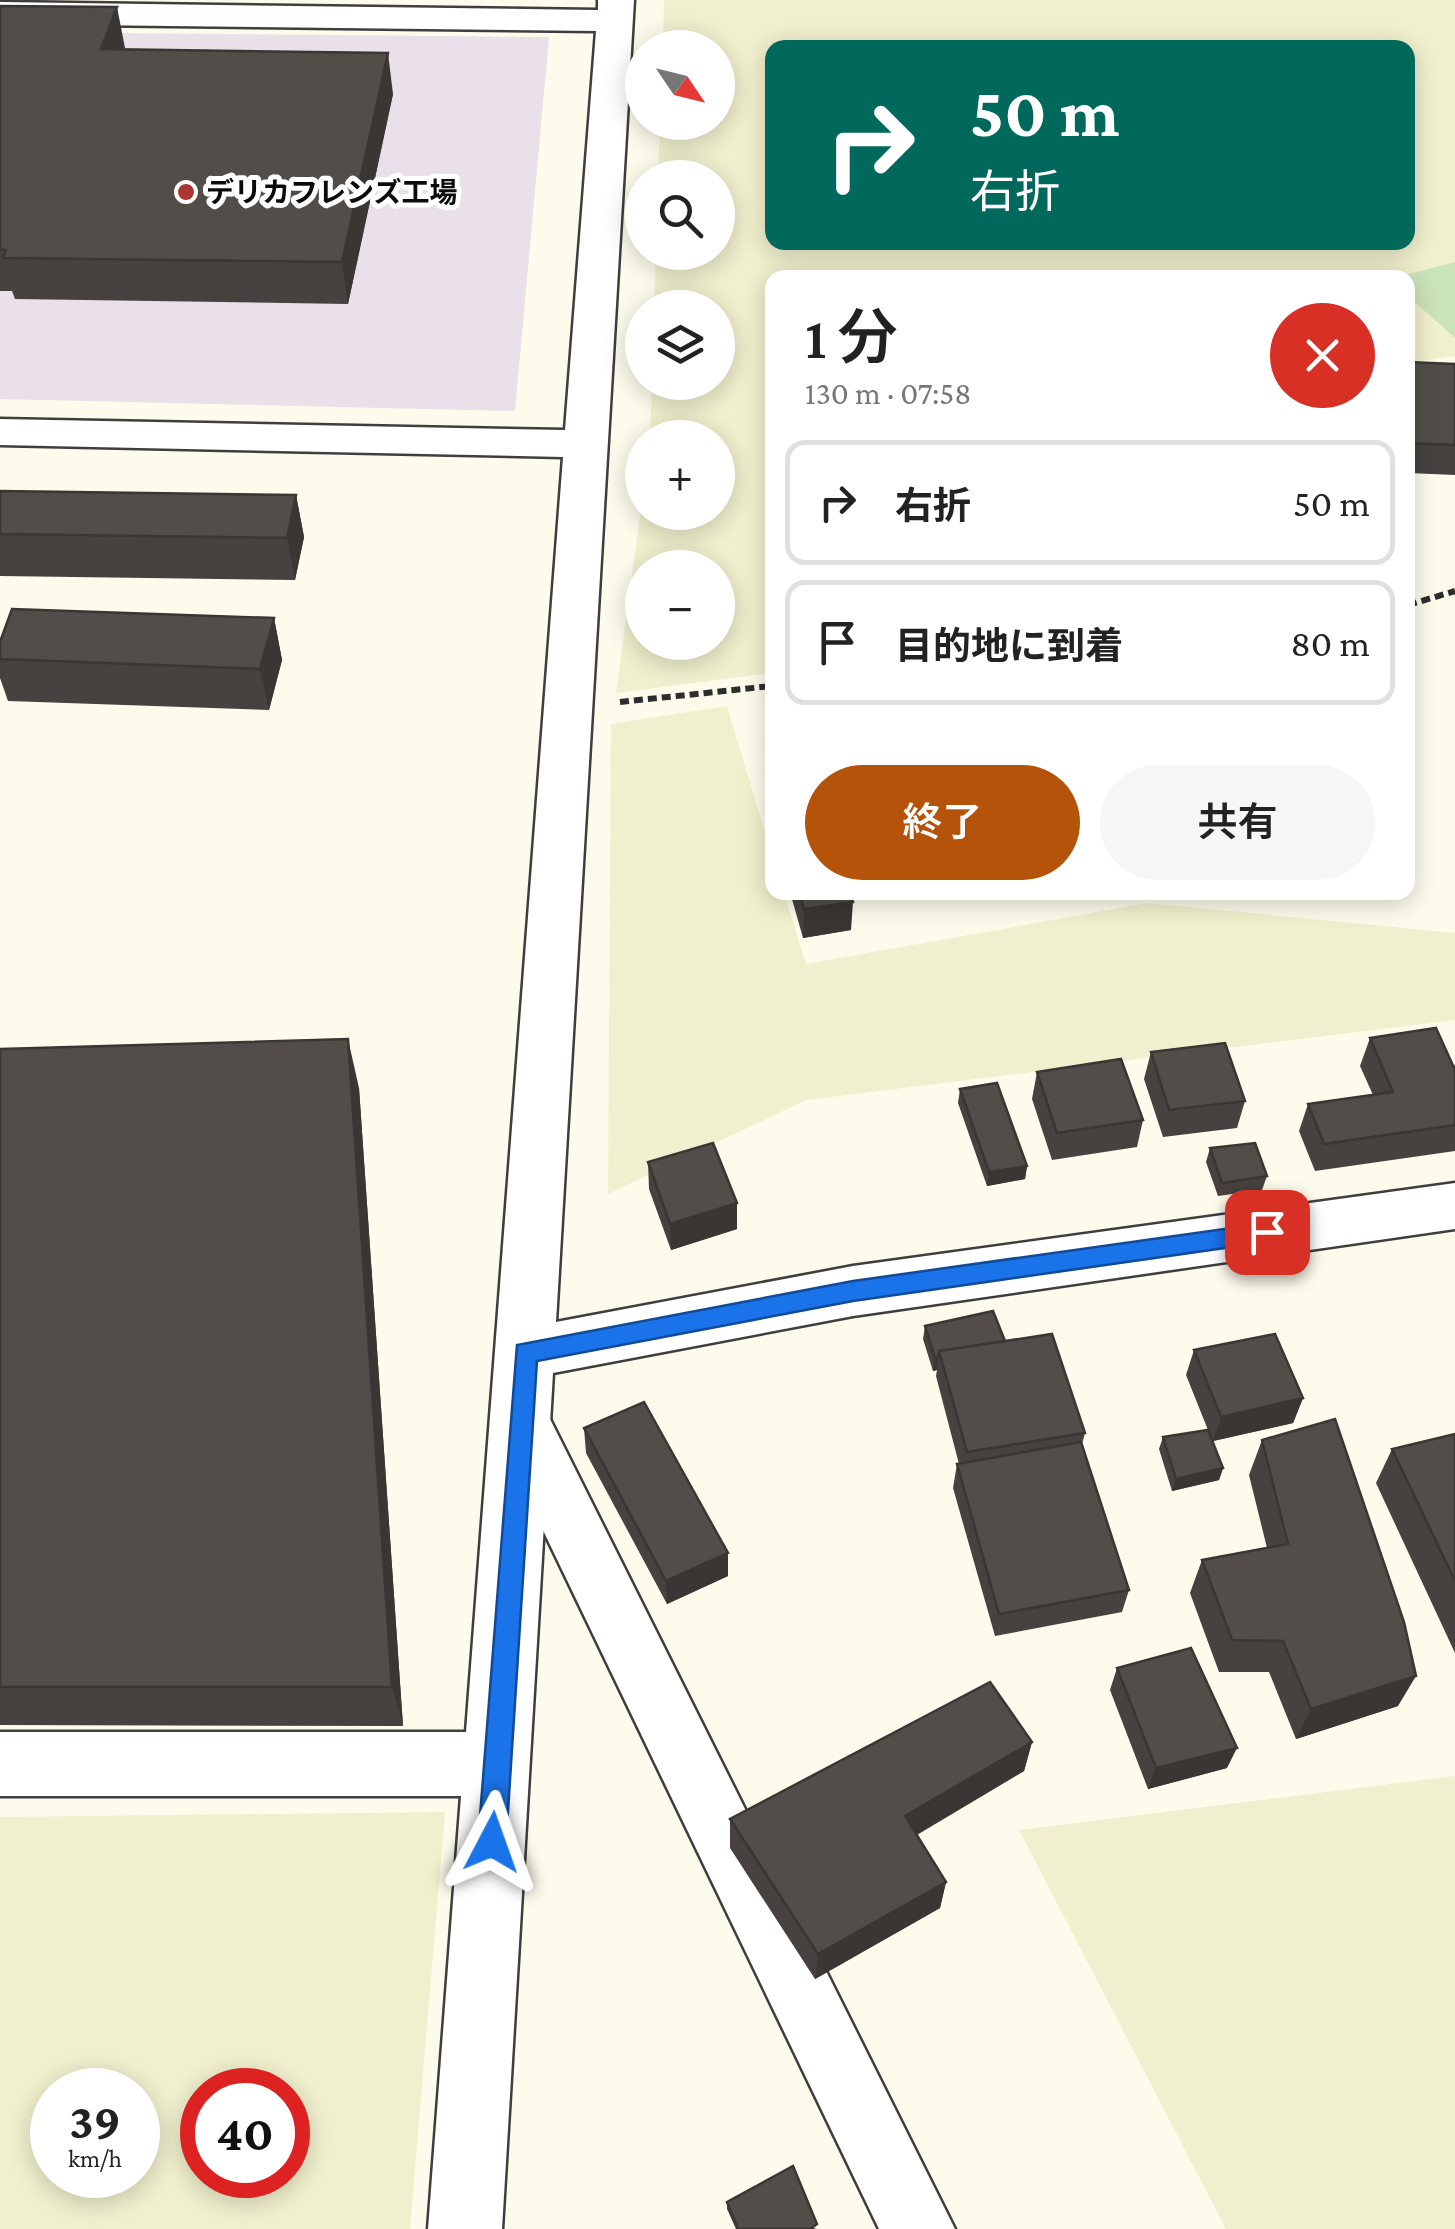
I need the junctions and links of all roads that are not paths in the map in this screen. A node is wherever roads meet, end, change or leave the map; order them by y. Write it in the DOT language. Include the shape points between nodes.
graph roads {
  1 [pos="615,10"];
  2 [pos="0,13"];
  3 [pos="0,432"];
  4 [pos="585,444"];
  5 [pos="1455,1206"];
  6 [pos="526,1352"];
  7 [pos="521,1422"];
  8 [pos="0,1764"];
  9 [pos="498,1764"];
  10 [pos="465,2229"];
  11 [pos="918,2229"];
  1 -- 2 [label="street"];
  1 -- 4 [label="street"];
  3 -- 4 [label="street"];
  4 -- 6 [label="street"];
  5 -- 6 [label="street" via="853,1291"];
  6 -- 7 [label="street"];
  7 -- 9 [label="street"];
  7 -- 11 [label="street"];
  8 -- 9 [label="street"];
  9 -- 10 [label="street"];
}
